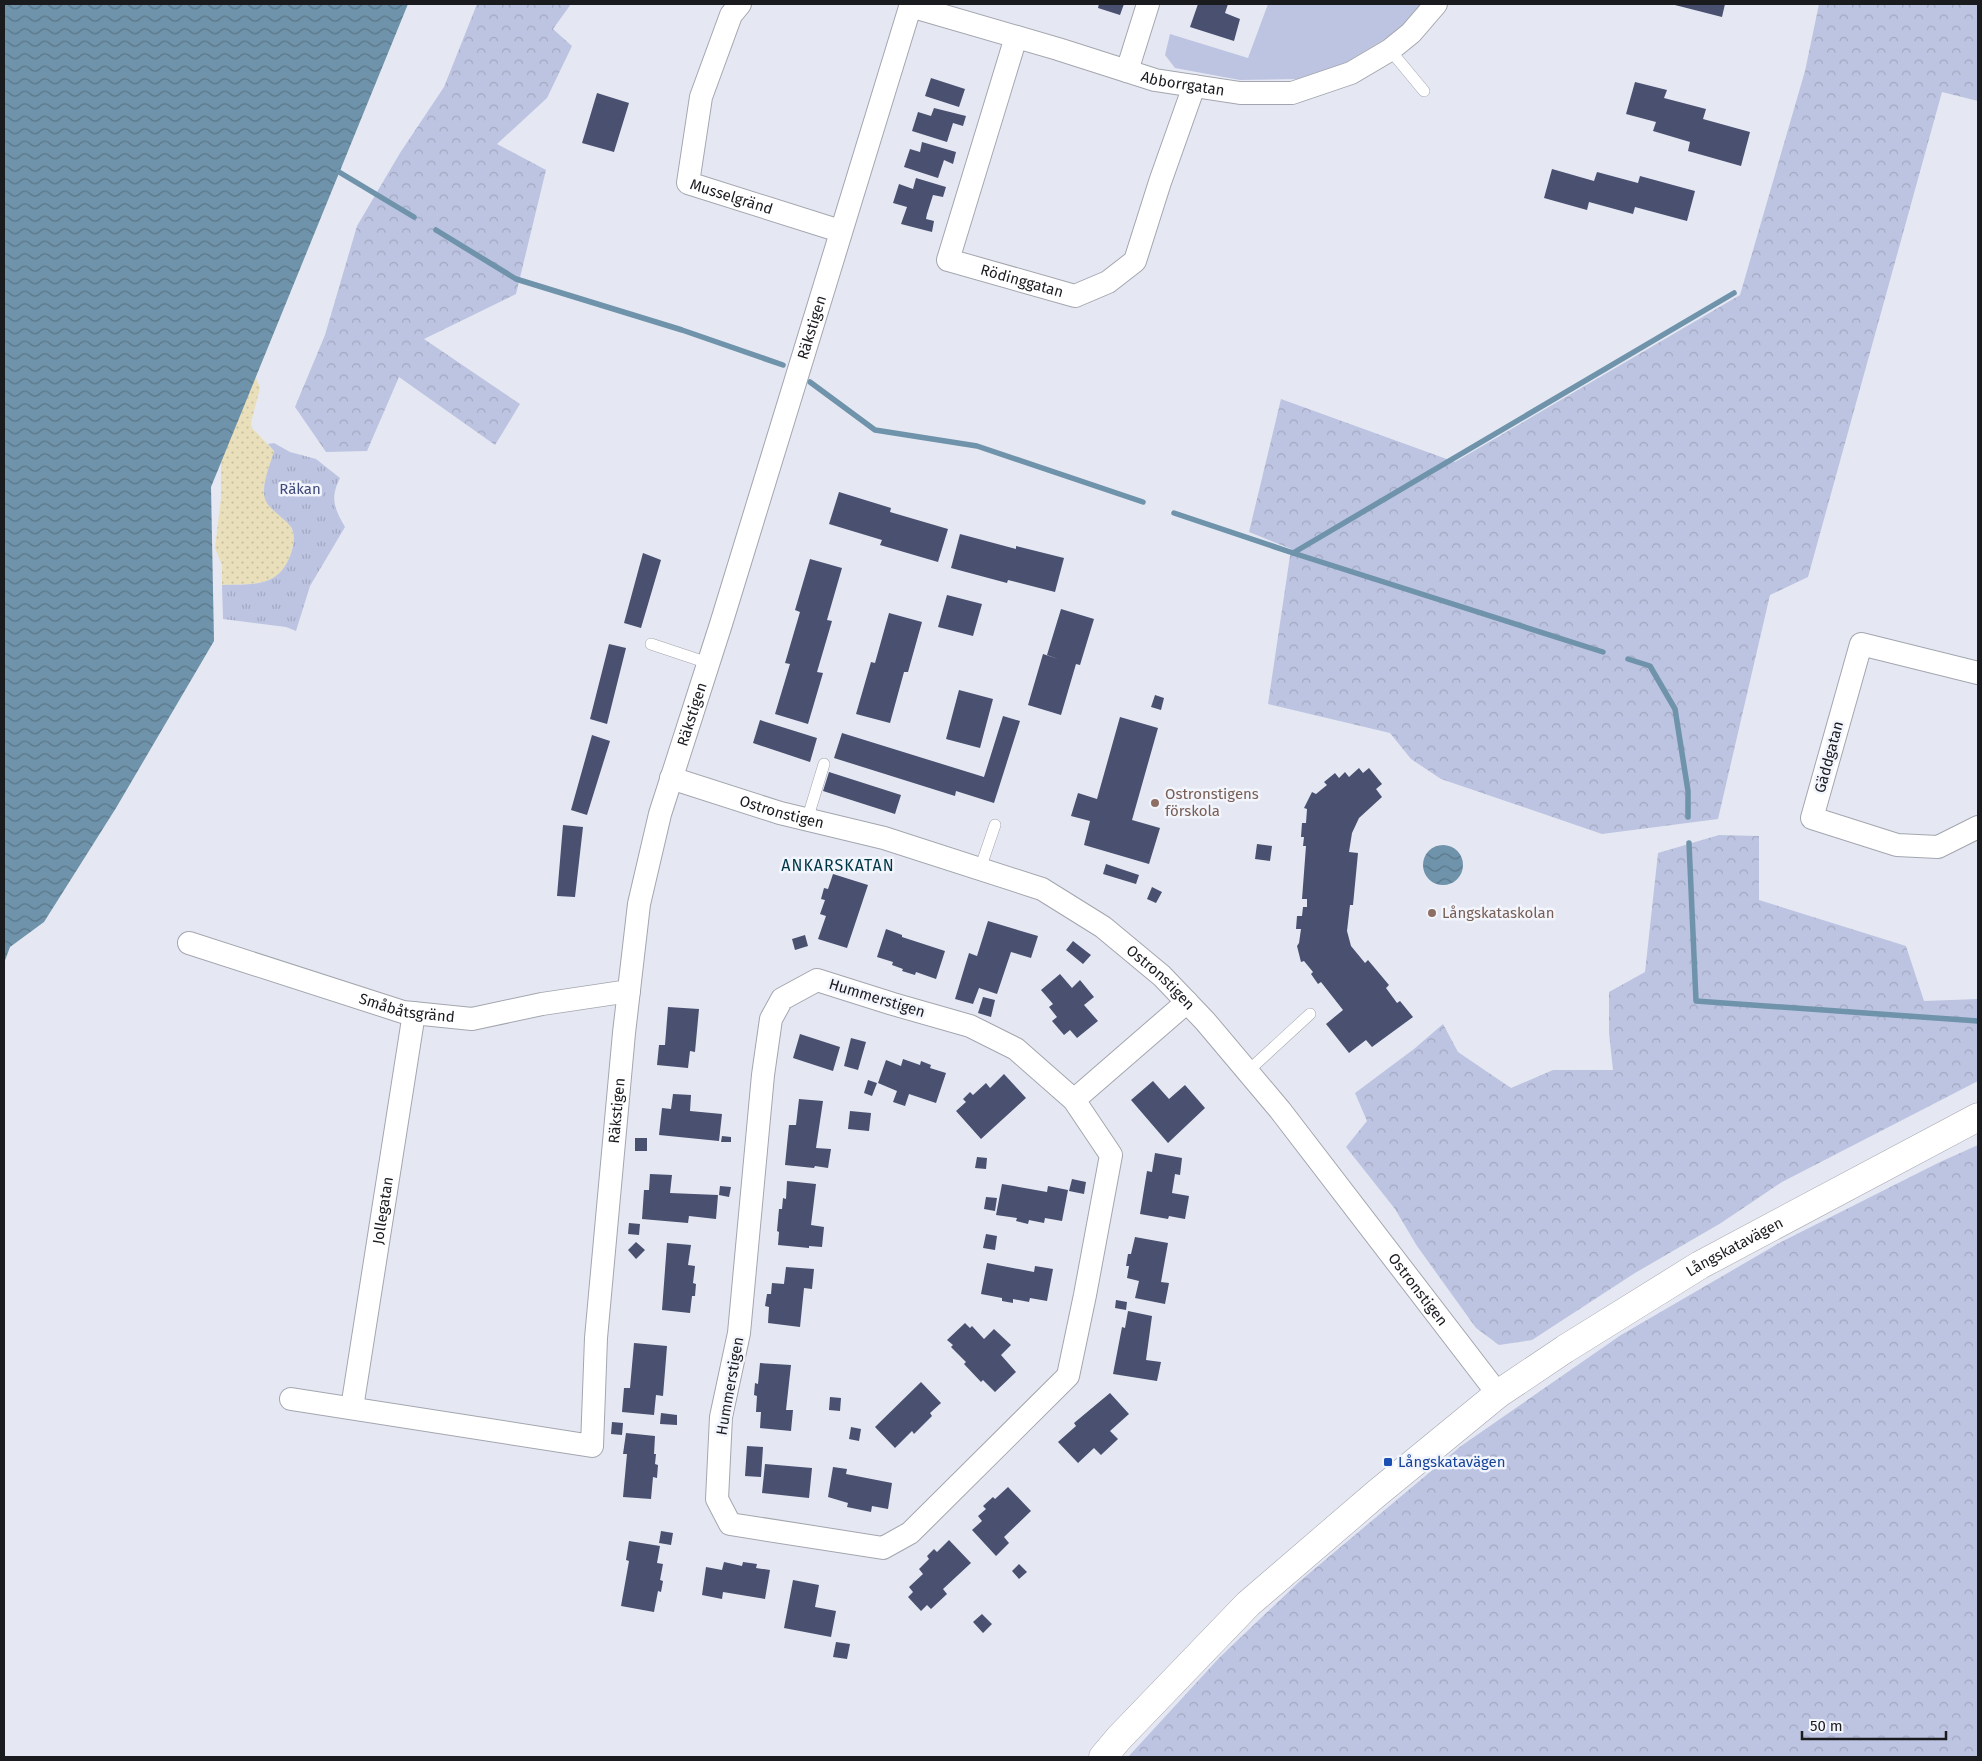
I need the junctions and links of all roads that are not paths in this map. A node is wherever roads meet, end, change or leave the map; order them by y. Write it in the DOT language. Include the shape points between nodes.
graph roads {
  1 [pos="740,4"];
  2 [pos="1148,4"];
  3 [pos="1436,4"];
  4 [pos="910,5"];
  5 [pos="1016,37"];
  6 [pos="1390,50"];
  7 [pos="1127,71"];
  8 [pos="1194,86"];
  9 [pos="1424,91"];
  10 [pos="840,231"];
  11 [pos="651,644"];
  12 [pos="708,664"];
  13 [pos="1978,673"];
  14 [pos="824,764"];
  15 [pos="671,778"];
  16 [pos="807,820"];
  17 [pos="995,824"];
  18 [pos="1978,827"];
  19 [pos="980,869"];
  20 [pos="189,943"];
  21 [pos="629,991"];
  22 [pos="1186,1002"];
  23 [pos="414,1013"];
  24 [pos="1310,1014"];
  25 [pos="1247,1072"];
  26 [pos="1074,1100"];
  27 [pos="1978,1117"];
  28 [pos="1498,1394"];
  29 [pos="291,1399"];
  30 [pos="352,1408"];
  31 [pos="1104,1757"];
  1 -- 10 [label="street, Musselgränd" via="731,15 701,97 688,183"];
  2 -- 7 [label="street"];
  3 -- 6 [label="street, Abborrgatan" via="1411,34"];
  4 -- 5 [label="street, Abborrgatan"];
  4 -- 10 [label="street, Räkstigen"];
  5 -- 7 [label="street, Abborrgatan"];
  5 -- 8 [label="street, Rödinggatan" via="948,260 1075,296 1108,282 1136,261"];
  6 -- 8 [label="street, Abborrgatan" via="1351,73 1292,93 1240,93"];
  6 -- 9 [label="lane"];
  7 -- 8 [label="street, Abborrgatan" via="1155,80"];
  10 -- 12 [label="street, Räkstigen"];
  11 -- 12 [label="lane"];
  12 -- 15 [label="street, Räkstigen"];
  13 -- 18 [label="street, Gäddgatan" via="1861,644 1812,818 1897,845 1938,847"];
  14 -- 16 [label="lane"];
  15 -- 16 [label="street, Ostronstigen"];
  15 -- 21 [label="street, Räkstigen" via="640,904"];
  16 -- 19 [label="street, Ostronstigen" via="884,838"];
  17 -- 19 [label="lane"];
  19 -- 22 [label="street, Ostronstigen" via="1042,889 1103,927 1162,976"];
  20 -- 23 [label="street, Småbåtsgränd" via="402,1012"];
  21 -- 23 [label="street, Småbåtsgränd" via="472,1019"];
  21 -- 30 [label="street, Räkstigen" via="596,1338 592,1446"];
  22 -- 25 [label="street, Ostronstigen"];
  22 -- 26 [label="street"];
  23 -- 30 [label="street, Jollegatan"];
  24 -- 25 [label="lane"];
  25 -- 28 [label="street, Ostronstigen" via="1280,1110"];
  26 -- 26 [label="street, Hummerstigen" via="1111,1155 1068,1376 910,1533 883,1548 730,1524 717,1499 721,1417 739,1333 771,1019 782,999 817,980 970,1026 1016,1049"];
  27 -- 28 [label="street, Långskatavägen" via="1700,1265"];
  28 -- 31 [label="street, Långskatavägen" via="1248,1604"];
  29 -- 30 [label="street"];
}
